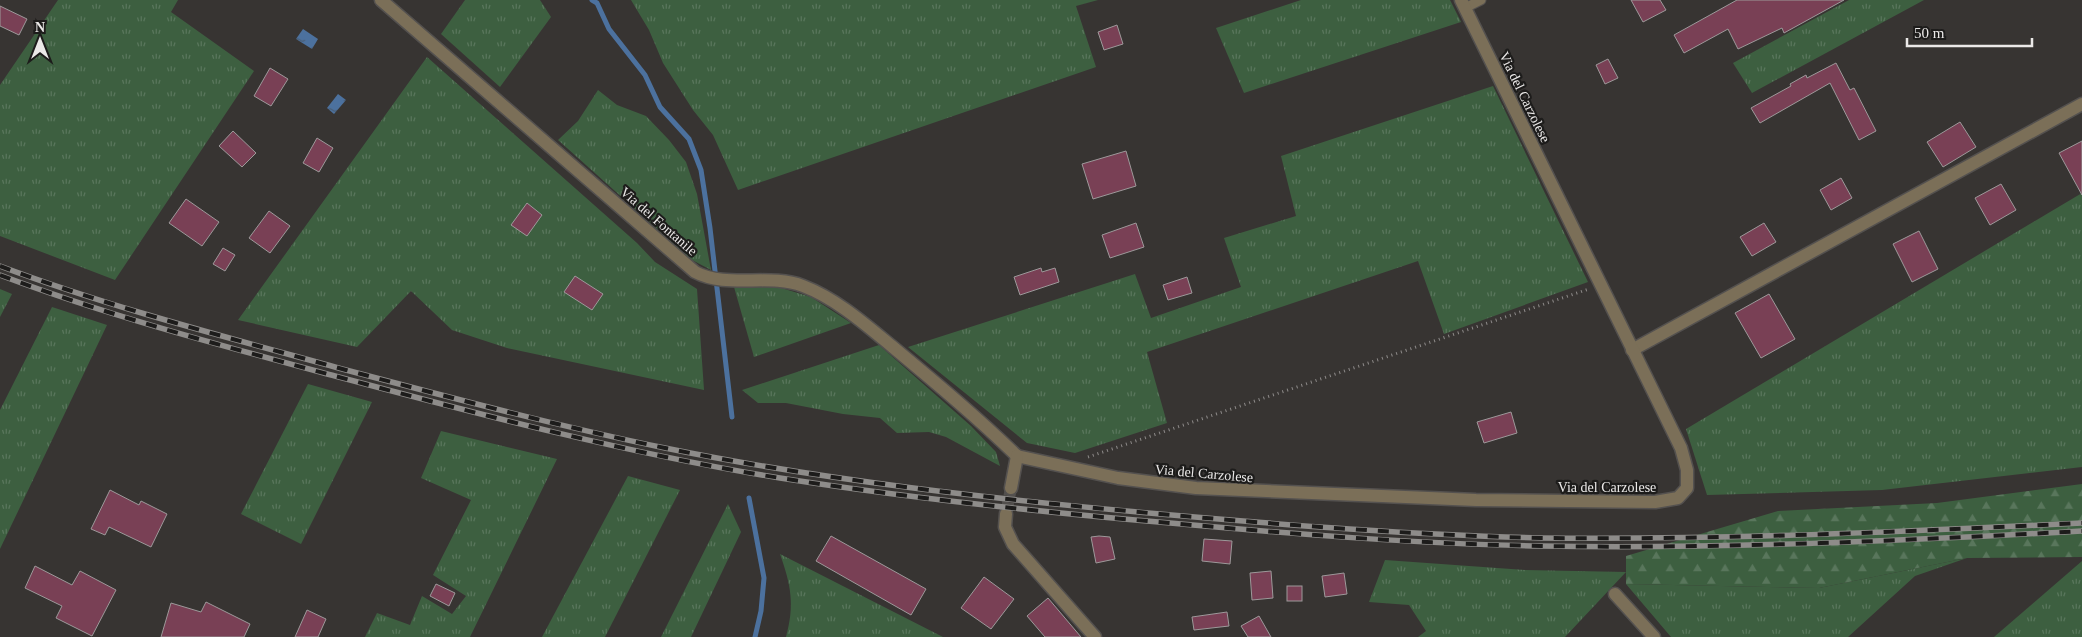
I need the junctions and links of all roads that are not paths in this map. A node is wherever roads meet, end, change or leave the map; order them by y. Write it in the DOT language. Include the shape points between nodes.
graph roads {
  1 [pos="381,0"];
  2 [pos="1481,0"];
  3 [pos="1463,4"];
  4 [pos="2082,104"];
  5 [pos="1632,350"];
  6 [pos="1017,456"];
  7 [pos="1011,488"];
  8 [pos="1006,514"];
  9 [pos="1615,594"];
  10 [pos="1095,637"];
  11 [pos="1654,637"];
  1 -- 6 [label="street, Via del Fontanile" via="700,275 796,284 834,302 933,380"];
  2 -- 3 [label="lane"];
  3 -- 5 [label="street, Via del Carzolese"];
  4 -- 5 [label="street"];
  5 -- 6 [label="street, Via del Carzolese" via="1686,464 1687,488 1684,494 1673,500 1517,501 1250,492 1165,486"];
  6 -- 7 [label="street"];
  8 -- 10 [label="street" via="1005,527 1013,544"];
  9 -- 11 [label="street"];
}
